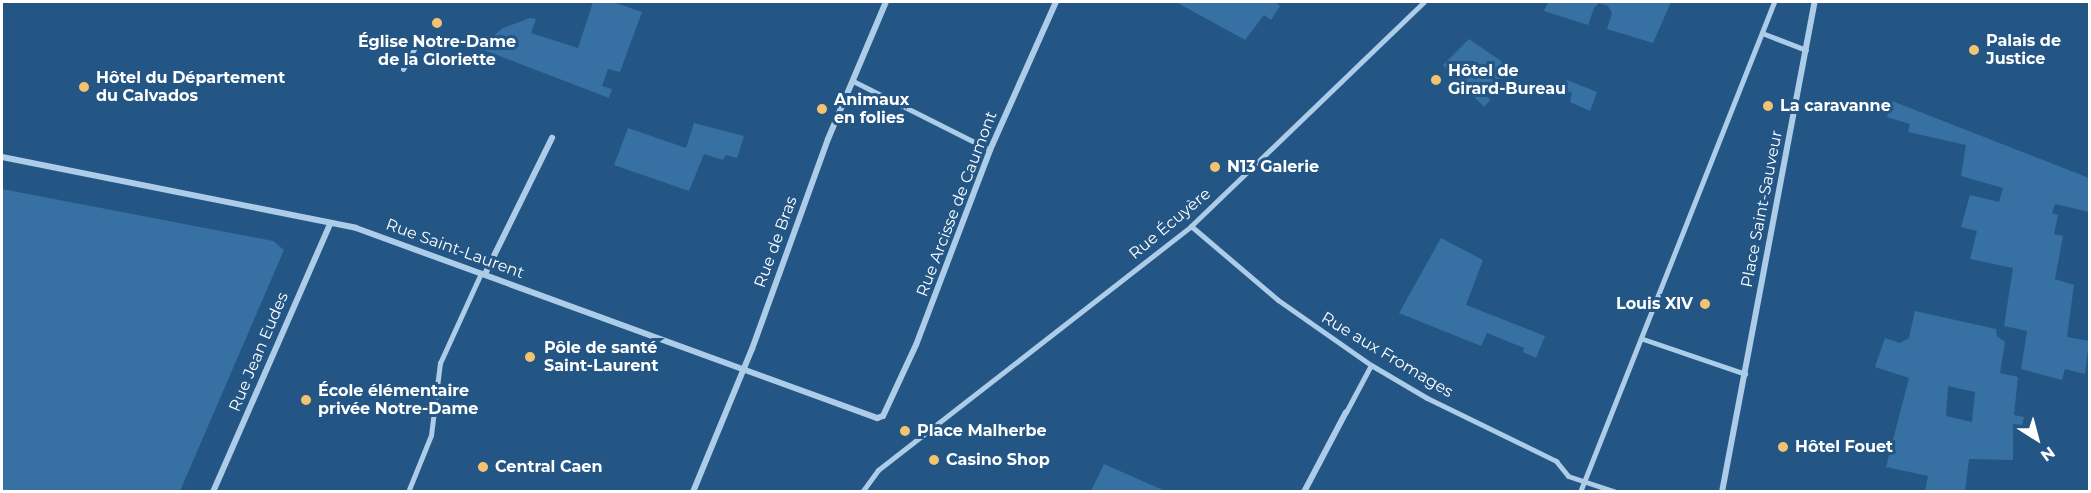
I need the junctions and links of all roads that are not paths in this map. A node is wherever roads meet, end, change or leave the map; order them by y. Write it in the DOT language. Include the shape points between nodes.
graph roads {
  1 [pos="886,2"];
  2 [pos="1056,2"];
  3 [pos="1424,2"];
  4 [pos="1774,2"];
  5 [pos="1815,2"];
  6 [pos="1762,33"];
  7 [pos="416,47"];
  8 [pos="1806,50"];
  9 [pos="402,69"];
  10 [pos="852,81"];
  11 [pos="552,138"];
  12 [pos="990,150"];
  13 [pos="2,157"];
  14 [pos="330,224"];
  15 [pos="1191,226"];
  16 [pos="483,273"];
  17 [pos="1642,339"];
  18 [pos="1371,365"];
  19 [pos="744,369"];
  20 [pos="1745,374"];
  21 [pos="1346,412"];
  22 [pos="883,416"];
  23 [pos="1583,483"];
  24 [pos="213,492"];
  25 [pos="408,492"];
  26 [pos="693,492"];
  27 [pos="862,492"];
  28 [pos="1304,492"];
  29 [pos="1580,492"];
  30 [pos="1616,492"];
  31 [pos="1722,492"];
  1 -- 10 [label="street, Rue de Bras"];
  2 -- 12 [label="street, Rue Arcisse de Caumont"];
  3 -- 15 [label="street, Rue Écuyère"];
  4 -- 6 [label="street"];
  5 -- 8 [label="street, Place Saint-Sauveur"];
  6 -- 8 [label="street"];
  6 -- 17 [label="street"];
  7 -- 9 [label="street"];
  8 -- 20 [label="street, Place Saint-Sauveur"];
  10 -- 12 [label="street"];
  10 -- 19 [label="street, Rue de Bras"];
  11 -- 16 [label="street"];
  12 -- 22 [label="street, Rue Arcisse de Caumont" via="941,282"];
  13 -- 14 [label="street, Rue Saint-Laurent"];
  14 -- 16 [label="street, Rue Saint-Laurent" via="356,228"];
  14 -- 24 [label="street, Rue Jean Eudes"];
  15 -- 18 [label="street, Rue aux Fromages" via="1278,300"];
  15 -- 27 [label="street, Rue Écuyère" via="972,401 878,470"];
  16 -- 19 [label="street, Rue Saint-Laurent"];
  16 -- 25 [label="street" via="440,363 431,435"];
  17 -- 20 [label="street"];
  17 -- 23 [label="street"];
  18 -- 21 [label="street"];
  18 -- 23 [label="street, Rue aux Fromages" via="1427,398 1556,461 1568,476"];
  19 -- 22 [label="street, Rue Saint-Laurent" via="870,417"];
  19 -- 26 [label="street, Rue de Bras"];
  20 -- 31 [label="street, Place Saint-Sauveur"];
  21 -- 28 [label="street"];
  23 -- 29 [label="street"];
  23 -- 30 [label="street"];
}
